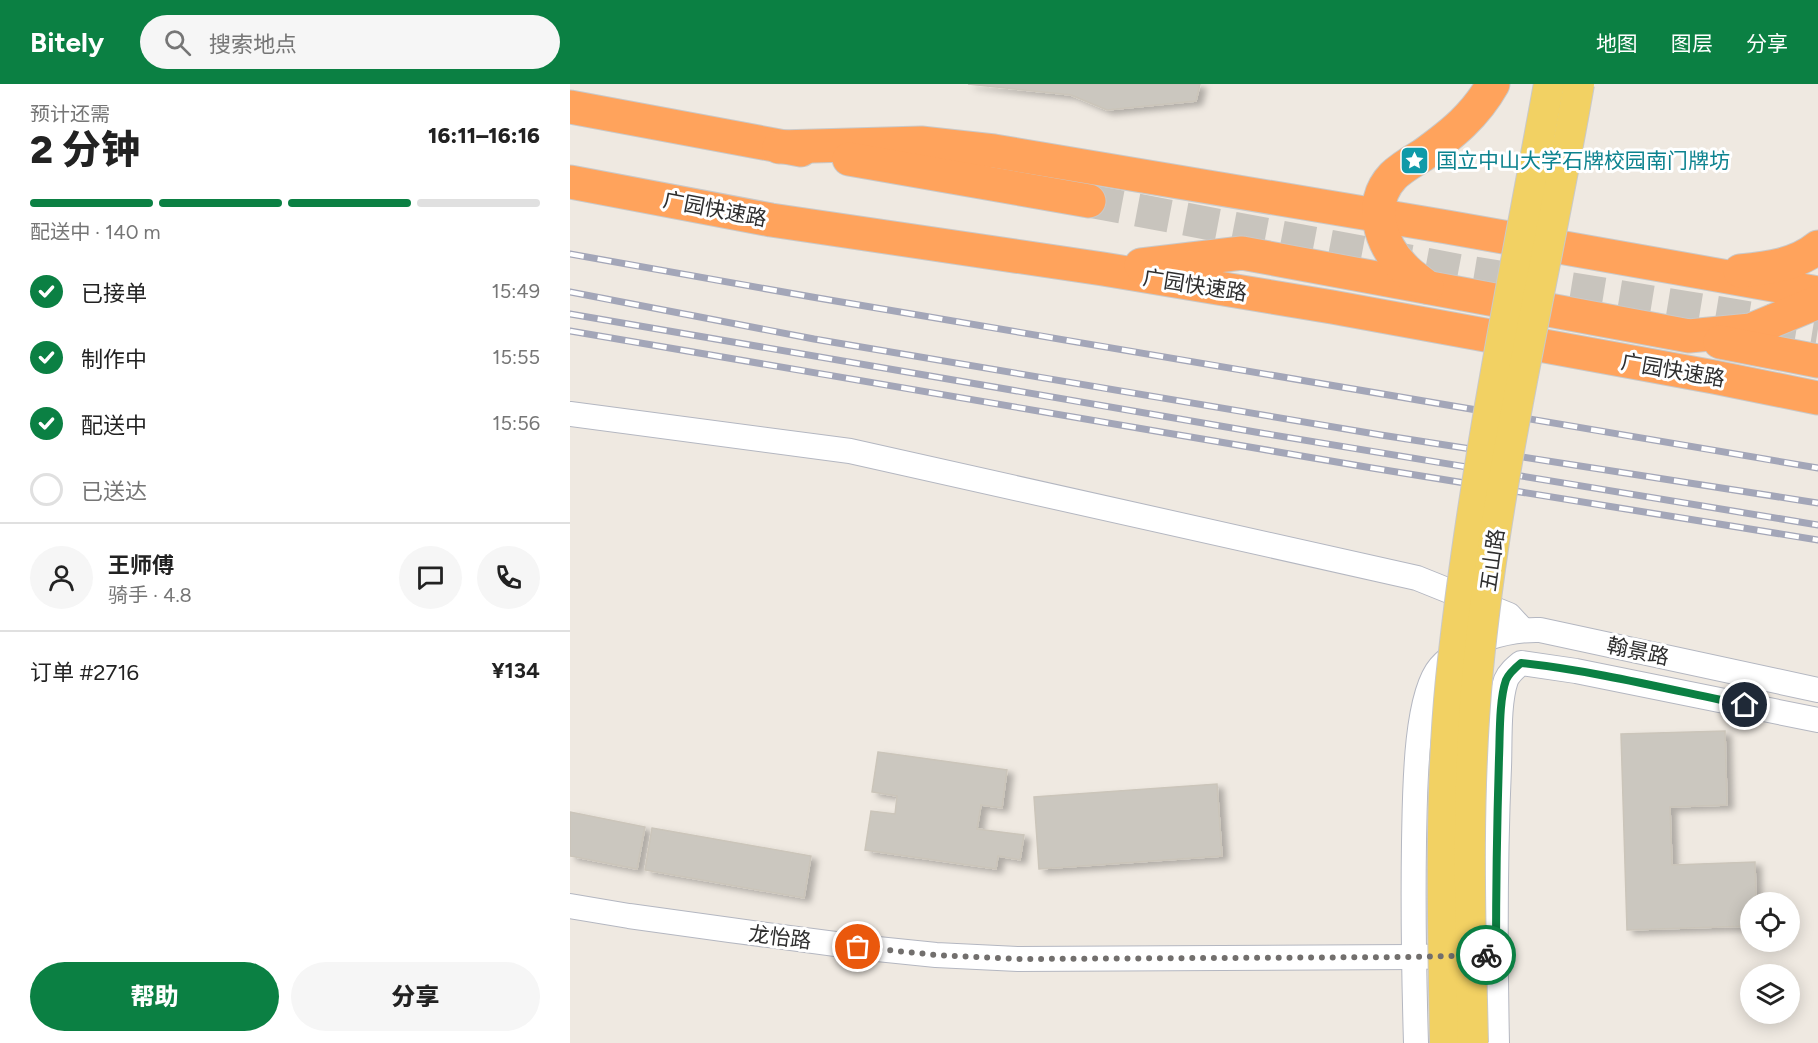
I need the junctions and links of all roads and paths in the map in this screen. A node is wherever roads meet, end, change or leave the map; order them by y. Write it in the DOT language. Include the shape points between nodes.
graph roads {
  1 [pos="1493,84"];
  2 [pos="1549,84"];
  3 [pos="1579,84"];
  4 [pos="570,107"];
  5 [pos="778,147"];
  6 [pos="570,182"];
  7 [pos="1089,201"];
  8 [pos="1377,215"];
  9 [pos="1818,247"];
  10 [pos="1103,269"];
  11 [pos="1711,273"];
  12 [pos="1427,287"];
  13 [pos="1818,293"];
  14 [pos="1818,302"];
  15 [pos="1689,336"];
  16 [pos="1818,361"];
  17 [pos="1818,398"];
  18 [pos="570,414"];
  19 [pos="1522,629"];
  20 [pos="1818,690"];
  21 [pos="1818,720"];
  22 [pos="570,906"];
  23 [pos="1496,955"];
  24 [pos="1414,957"];
  25 [pos="1416,1043"];
  26 [pos="1445,1043"];
  27 [pos="1473,1043"];
  28 [pos="1497,1043"];
  1 -- 8 [label="highway" via="1464,124 1393,176 1382,192"];
  2 -- 26 [label="main road, 五山路, bridge" via="1479,465 1451,680 1443,802"];
  3 -- 27 [label="main road, 五山路, bridge" via="1511,441 1478,669 1470,831"];
  4 -- 5 [label="highway"];
  5 -- 7 [label="highway"];
  5 -- 8 [label="highway" via="921,143 1079,164"];
  6 -- 10 [label="highway, 广园快速路" via="771,220"];
  8 -- 11 [label="highway"];
  8 -- 12 [label="highway" via="1385,242 1404,268"];
  9 -- 11 [label="highway" via="1807,256 1779,266"];
  10 -- 12 [label="highway" via="1242,253"];
  10 -- 17 [label="highway, 广园快速路"];
  11 -- 13 [label="highway"];
  12 -- 15 [label="highway"];
  14 -- 15 [label="highway" via="1751,330"];
  15 -- 16 [label="highway"];
  18 -- 19 [label="street" via="850,451 1417,578 1509,615"];
  19 -- 20 [label="street, 翰景路"];
  19 -- 24 [label="street, 翰景路" via="1459,651 1439,668 1428,690 1416,772"];
  21 -- 23 [label="street, 翰景路" via="1521,663 1506,680 1502,703"];
  22 -- 24 [label="street, 龙怡路" via="718,929 936,955 1018,959"];
  23 -- 24 [label="street, 龙怡路"];
  23 -- 28 [label="street"];
  24 -- 25 [label="street"];
}
